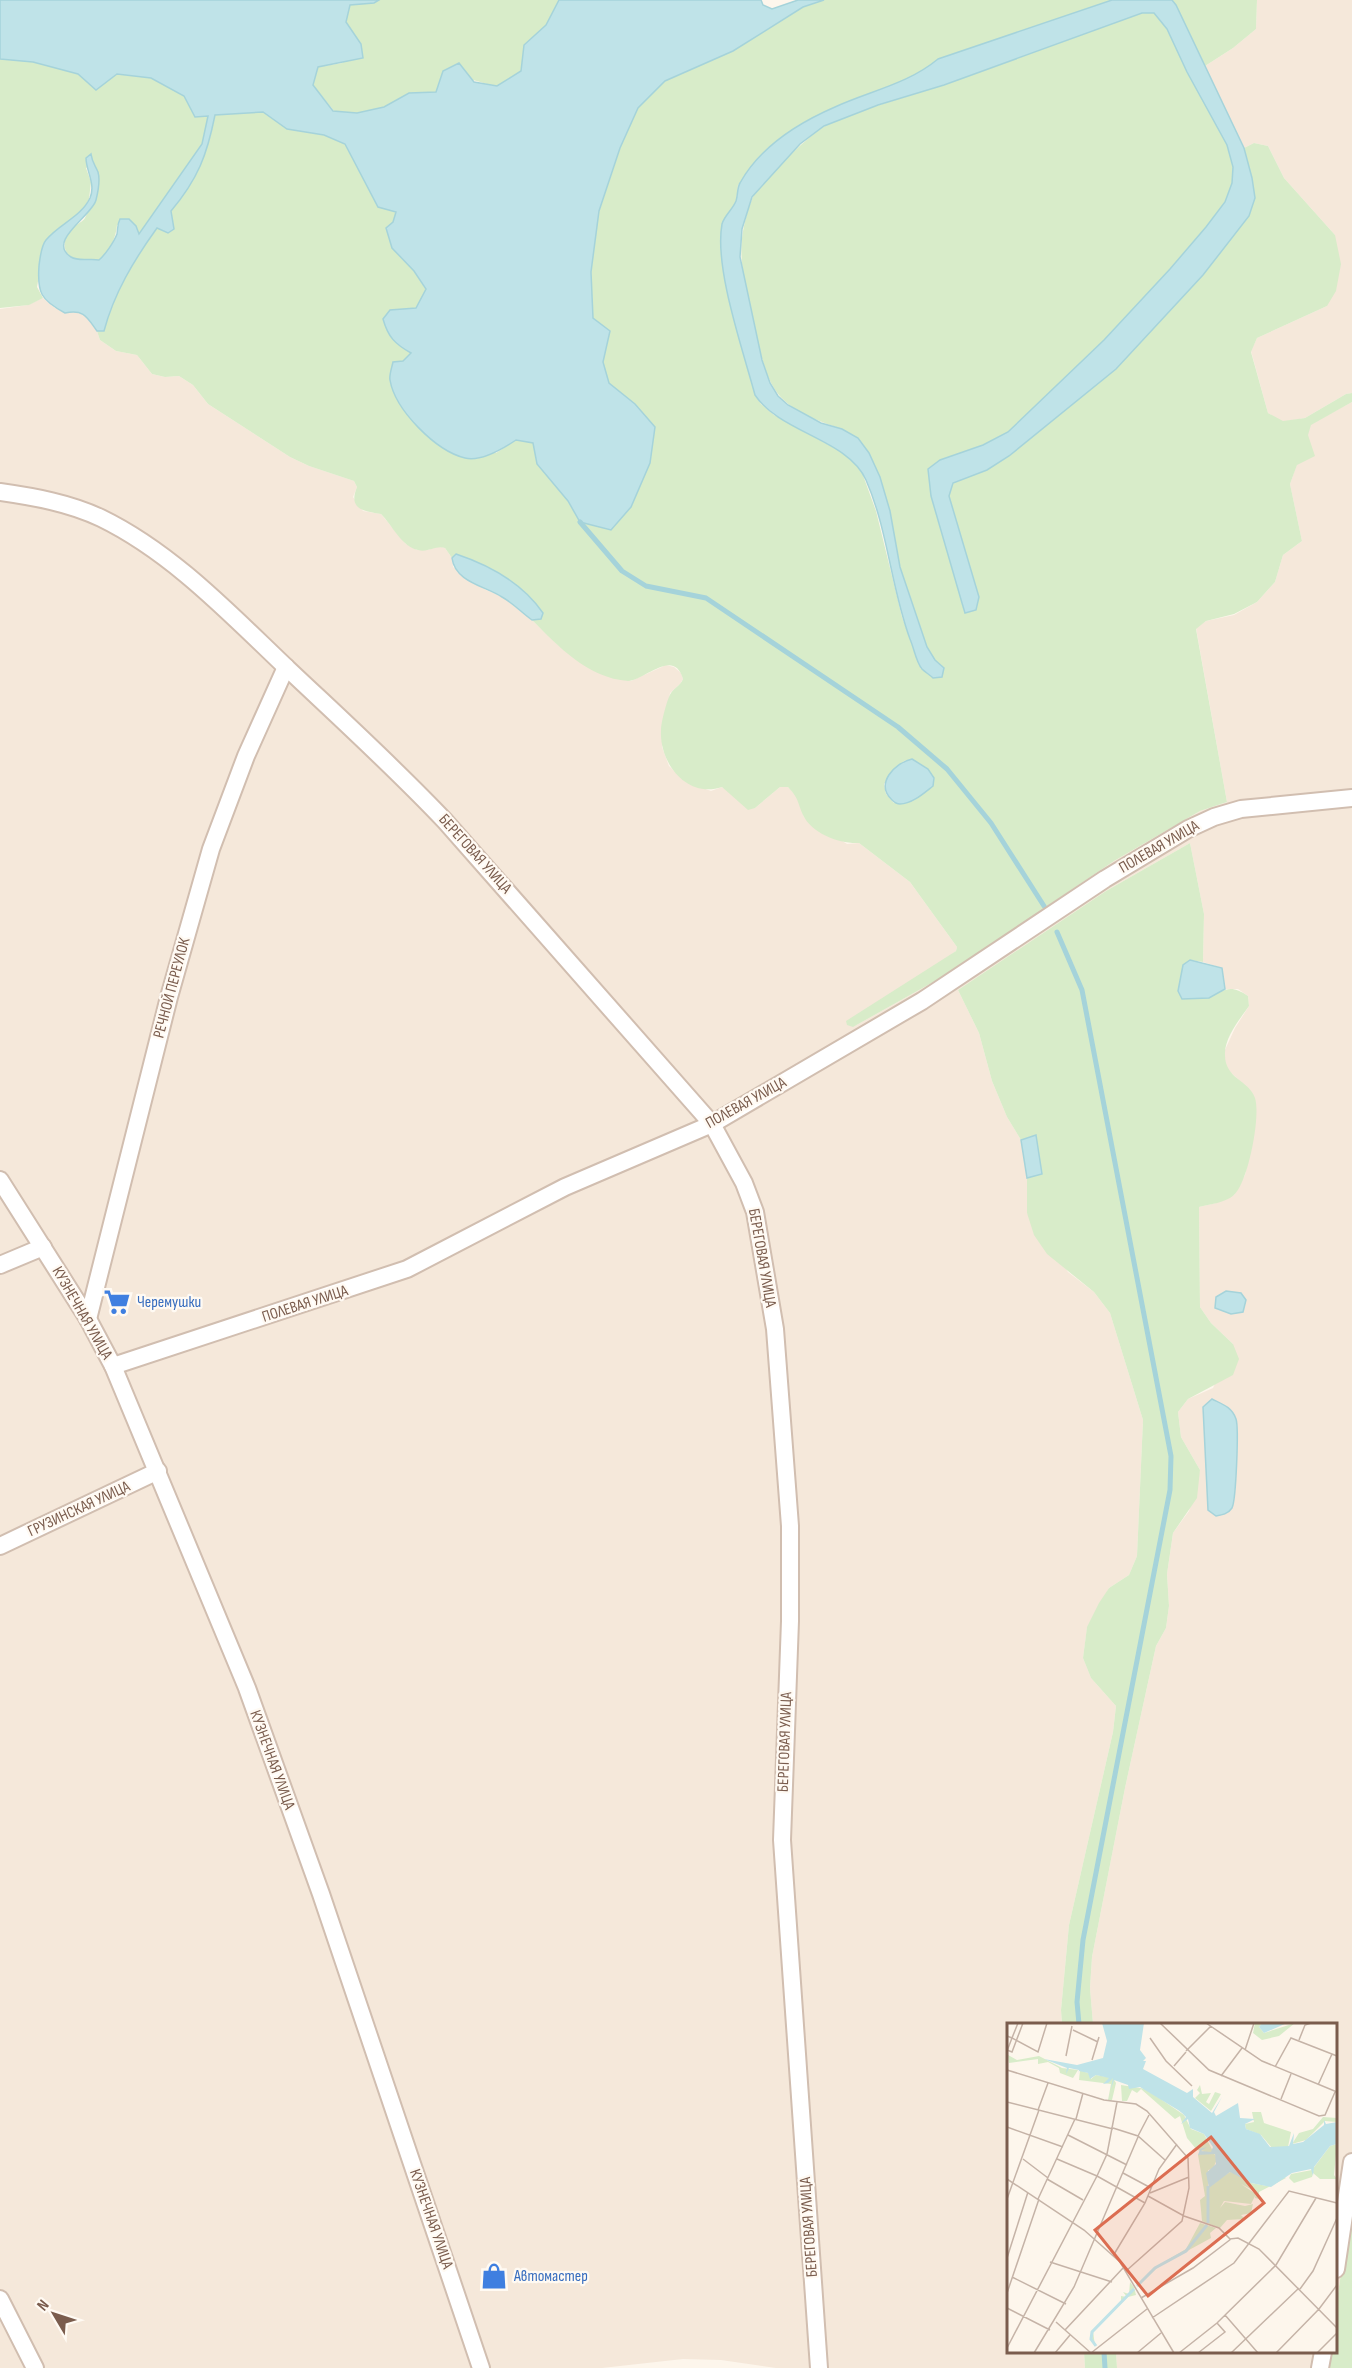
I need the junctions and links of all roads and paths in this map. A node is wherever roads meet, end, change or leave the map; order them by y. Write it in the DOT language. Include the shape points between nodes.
graph roads {
  1 [pos="0,492"];
  2 [pos="286,667"];
  3 [pos="1352,798"];
  4 [pos="712,1124"];
  5 [pos="0,1180"];
  6 [pos="43,1247"];
  7 [pos="0,1265"];
  8 [pos="88,1319"];
  9 [pos="113,1366"];
  10 [pos="158,1472"];
  11 [pos="0,1546"];
  12 [pos="1352,2162"];
  13 [pos="1337,2256"];
  14 [pos="0,2299"];
  15 [pos="1323,2353"];
  16 [pos="35,2368"];
  17 [pos="481,2368"];
  18 [pos="819,2368"];
  19 [pos="1320,2368"];
  1 -- 2 [label="street, БЕРЕГОВАЯ УЛИЦА" via="67,504 124,531 221,606"];
  2 -- 4 [label="street, БЕРЕГОВАЯ УЛИЦА" via="413,786"];
  2 -- 8 [label="street, РЕЧНОЙ ПЕРЕУЛОК" via="246,756 212,849 169,997"];
  3 -- 4 [label="street, ПОЛЕВАЯ УЛИЦА" via="1241,809 1188,829 1105,879 922,1001"];
  4 -- 9 [label="street, ПОЛЕВАЯ УЛИЦА" via="565,1187 407,1269"];
  4 -- 18 [label="street, БЕРЕГОВАЯ УЛИЦА" via="755,1212 775,1329 782,1406 790,1526 782,1840"];
  5 -- 6 [label="street, КУЗНЕЧНАЯ УЛИЦА"];
  6 -- 7 [label="street"];
  6 -- 8 [label="street, КУЗНЕЧНАЯ УЛИЦА"];
  8 -- 9 [label="street, КУЗНЕЧНАЯ УЛИЦА"];
  9 -- 10 [label="street, КУЗНЕЧНАЯ УЛИЦА"];
  10 -- 11 [label="street, ГРУЗИНСКАЯ УЛИЦА"];
  10 -- 17 [label="street, КУЗНЕЧНАЯ УЛИЦА" via="247,1688"];
  12 -- 13 [label="street"];
  14 -- 16 [label="street"];
  15 -- 19 [label="street"];
}
